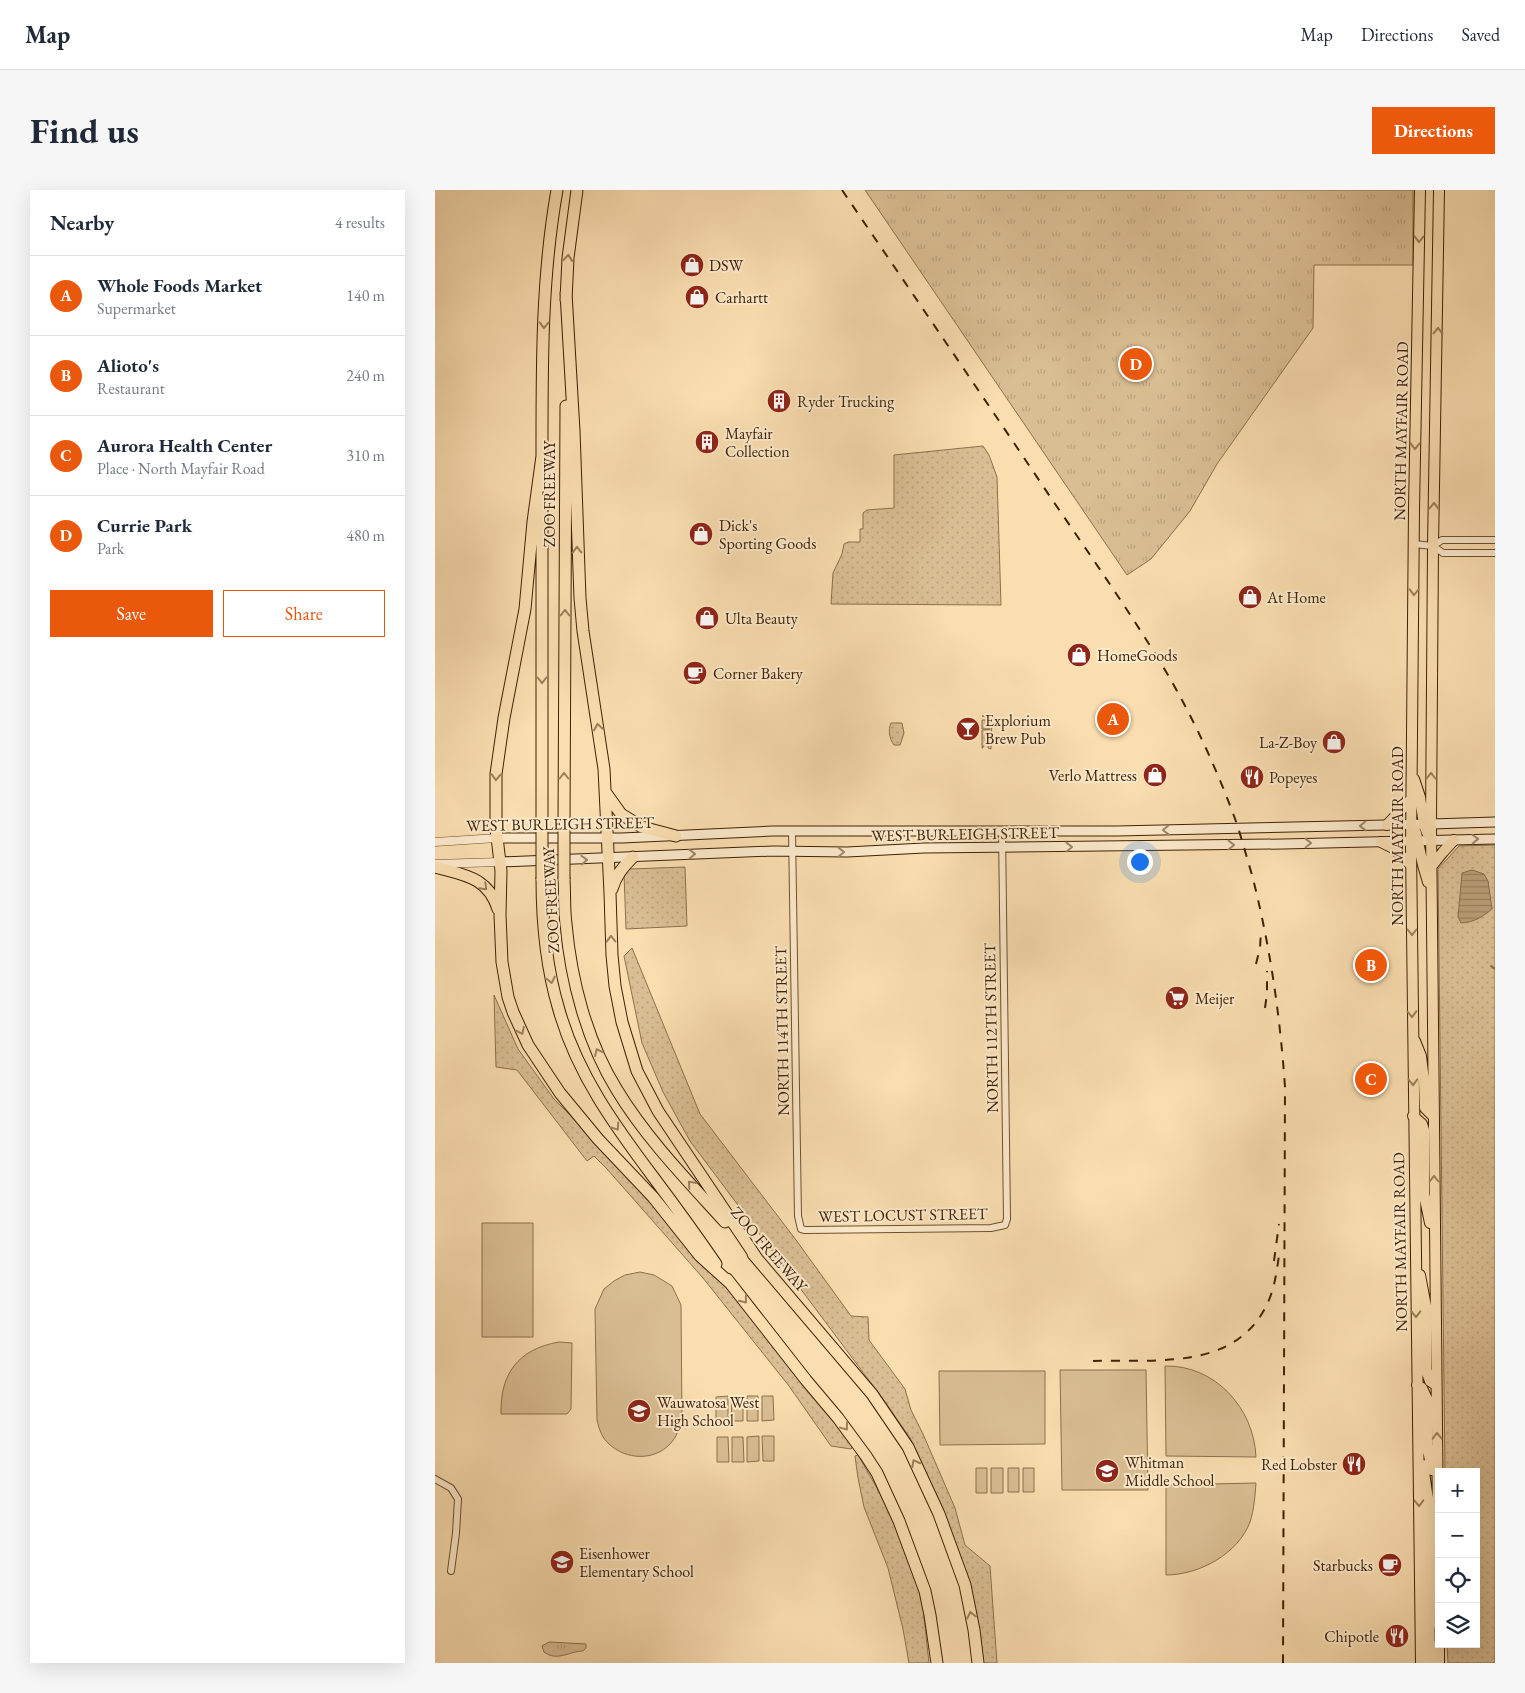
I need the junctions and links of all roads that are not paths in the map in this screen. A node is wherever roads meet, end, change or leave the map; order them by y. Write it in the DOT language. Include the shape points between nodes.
graph roads {
  1 [pos="557,190"];
  2 [pos="577,190"];
  3 [pos="1420,190"];
  4 [pos="1439,190"];
  5 [pos="566,293"];
  6 [pos="542,456"];
  7 [pos="1495,540"];
  8 [pos="1414,544"];
  9 [pos="1433,546"];
  10 [pos="1495,553"];
  11 [pos="1412,770"];
  12 [pos="606,793"];
  13 [pos="1411,798"];
  14 [pos="1495,822"];
  15 [pos="1427,824"];
  16 [pos="1387,825"];
  17 [pos="1411,825"];
  18 [pos="792,831"];
  19 [pos="1002,832"];
  20 [pos="676,836"];
  21 [pos="497,838"];
  22 [pos="608,838"];
  23 [pos="1495,838"];
  24 [pos="1454,840"];
  25 [pos="1415,841"];
  26 [pos="1431,841"];
  27 [pos="435,842"];
  28 [pos="1381,842"];
  29 [pos="1003,848"];
  30 [pos="792,852"];
  31 [pos="633,857"];
  32 [pos="609,859"];
  33 [pos="500,862"];
  34 [pos="435,865"];
  35 [pos="1411,865"];
  36 [pos="1431,867"];
  37 [pos="611,893"];
  38 [pos="1431,893"];
  39 [pos="500,915"];
  40 [pos="1413,1033"];
  41 [pos="1413,1116"];
  42 [pos="1434,1116"];
  43 [pos="1005,1225"];
  44 [pos="801,1229"];
  45 [pos="1415,1246"];
  46 [pos="1435,1251"];
  47 [pos="758,1260"];
  48 [pos="731,1284"];
  49 [pos="1436,1385"];
  50 [pos="1417,1386"];
  51 [pos="1418,1440"];
  52 [pos="1437,1468"];
  53 [pos="435,1479"];
  54 [pos="1435,1486"];
  55 [pos="1437,1513"];
  56 [pos="451,1571"];
  57 [pos="1439,1603"];
  58 [pos="1439,1648"];
  59 [pos="937,1663"];
  60 [pos="977,1663"];
  61 [pos="1421,1663"];
  62 [pos="1430,1663"];
  63 [pos="1439,1663"];
  1 -- 6 [label="highway, ZOO FREEWAY, one-way" via="544,300"];
  5 -- 2 [label="highway, ZOO FREEWAY, one-way"];
  3 -- 8 [label="main road, NORTH MAYFAIR ROAD, one-way"];
  9 -- 4 [label="main road, NORTH MAYFAIR ROAD, one-way"];
  12 -- 5 [label="highway, one-way" via="580,598"];
  47 -- 5 [label="highway, ZOO FREEWAY, one-way, bridge" via="669,1159 615,1088 590,1035 574,977 565,924 564,879"];
  6 -- 21 [label="highway, one-way" via="525,609 497,767"];
  6 -- 48 [label="highway, ZOO FREEWAY, one-way, bridge" via="542,879 544,935 551,980 559,1012 579,1063 602,1106"];
  7 -- 9 [label="street" via="1442,540"];
  8 -- 9 [label="street"];
  8 -- 11 [label="main road, NORTH MAYFAIR ROAD, one-way"];
  9 -- 10 [label="street" via="1443,553"];
  15 -- 9 [label="main road, NORTH MAYFAIR ROAD, one-way"];
  11 -- 13 [label="main road, NORTH MAYFAIR ROAD"];
  11 -- 15 [label="main road"];
  12 -- 20 [label="highway" via="621,814 642,827"];
  12 -- 22 [label="highway"];
  13 -- 16 [label="main road"];
  13 -- 17 [label="main road, NORTH MAYFAIR ROAD"];
  14 -- 15 [label="main road, WEST BURLEIGH STREET"];
  15 -- 17 [label="main road, WEST BURLEIGH STREET"];
  15 -- 26 [label="main road"];
  16 -- 17 [label="main road, WEST BURLEIGH STREET"];
  16 -- 19 [label="main road, WEST BURLEIGH STREET, one-way"];
  17 -- 25 [label="main road" via="1416,833"];
  18 -- 19 [label="main road, WEST BURLEIGH STREET"];
  18 -- 20 [label="main road, WEST BURLEIGH STREET"];
  18 -- 30 [label="street, NORTH 114TH STREET"];
  19 -- 29 [label="street, NORTH 112TH STREET"];
  20 -- 22 [label="main road, WEST BURLEIGH STREET"];
  21 -- 22 [label="main road, WEST BURLEIGH STREET"];
  21 -- 27 [label="street, WEST BURLEIGH STREET"];
  21 -- 33 [label="highway"];
  22 -- 32 [label="highway"];
  24 -- 23 [label="main road, WEST BURLEIGH STREET, one-way"];
  24 -- 26 [label="main road, WEST BURLEIGH STREET"];
  24 -- 36 [label="main road"];
  25 -- 26 [label="main road, WEST BURLEIGH STREET"];
  25 -- 28 [label="main road, WEST BURLEIGH STREET"];
  25 -- 35 [label="main road, NORTH MAYFAIR ROAD"];
  25 -- 38 [label="main road"];
  26 -- 36 [label="main road, NORTH MAYFAIR ROAD"];
  29 -- 28 [label="main road, WEST BURLEIGH STREET, one-way"];
  28 -- 35 [label="main road" via="1393,848"];
  30 -- 29 [label="main road, WEST BURLEIGH STREET, one-way"];
  29 -- 43 [label="street, NORTH 112TH STREET"];
  31 -- 30 [label="main road, WEST BURLEIGH STREET, one-way"];
  30 -- 44 [label="street, NORTH 114TH STREET" via="798,1223"];
  31 -- 32 [label="main road, WEST BURLEIGH STREET"];
  31 -- 37 [label="highway" via="621,868"];
  33 -- 32 [label="main road, WEST BURLEIGH STREET, one-way"];
  32 -- 37 [label="highway"];
  33 -- 34 [label="street, WEST BURLEIGH STREET"];
  33 -- 39 [label="highway"];
  34 -- 39 [label="highway, one-way" via="482,883 495,901"];
  35 -- 40 [label="main road, NORTH MAYFAIR ROAD, one-way"];
  36 -- 38 [label="main road, NORTH MAYFAIR ROAD"];
  47 -- 37 [label="highway, one-way" via="669,1128 637,1071 616,994"];
  38 -- 42 [label="main road, NORTH MAYFAIR ROAD"];
  39 -- 48 [label="highway, one-way" via="502,962 508,997 519,1028 539,1063 597,1138 653,1197 700,1256"];
  40 -- 41 [label="main road, NORTH MAYFAIR ROAD, one-way"];
  40 -- 42 [label="main road" via="1421,1056 1425,1108"];
  41 -- 45 [label="main road, NORTH MAYFAIR ROAD"];
  41 -- 46 [label="main road" via="1424,1130 1425,1194"];
  46 -- 42 [label="main road, NORTH MAYFAIR ROAD, one-way"];
  43 -- 44 [label="street, WEST LOCUST STREET" via="991,1228"];
  45 -- 49 [label="main road" via="1426,1307 1426,1370 1430,1381"];
  45 -- 50 [label="main road, NORTH MAYFAIR ROAD, one-way"];
  46 -- 49 [label="main road, NORTH MAYFAIR ROAD"];
  60 -- 47 [label="highway, ZOO FREEWAY, one-way" via="965,1585 939,1514 908,1448 872,1394"];
  48 -- 59 [label="highway, ZOO FREEWAY, one-way" via="838,1418 877,1473 925,1591"];
  52 -- 49 [label="main road, NORTH MAYFAIR ROAD, one-way"];
  50 -- 51 [label="main road, NORTH MAYFAIR ROAD"];
  50 -- 54 [label="main road" via="1422,1388 1427,1399 1427,1445"];
  51 -- 61 [label="main road, NORTH MAYFAIR ROAD, one-way"];
  51 -- 62 [label="main road" via="1428,1500"];
  53 -- 56 [label="street" via="451,1488 458,1499"];
  55 -- 57 [label="main road, NORTH MAYFAIR ROAD"];
  58 -- 63 [label="main road"];
}
